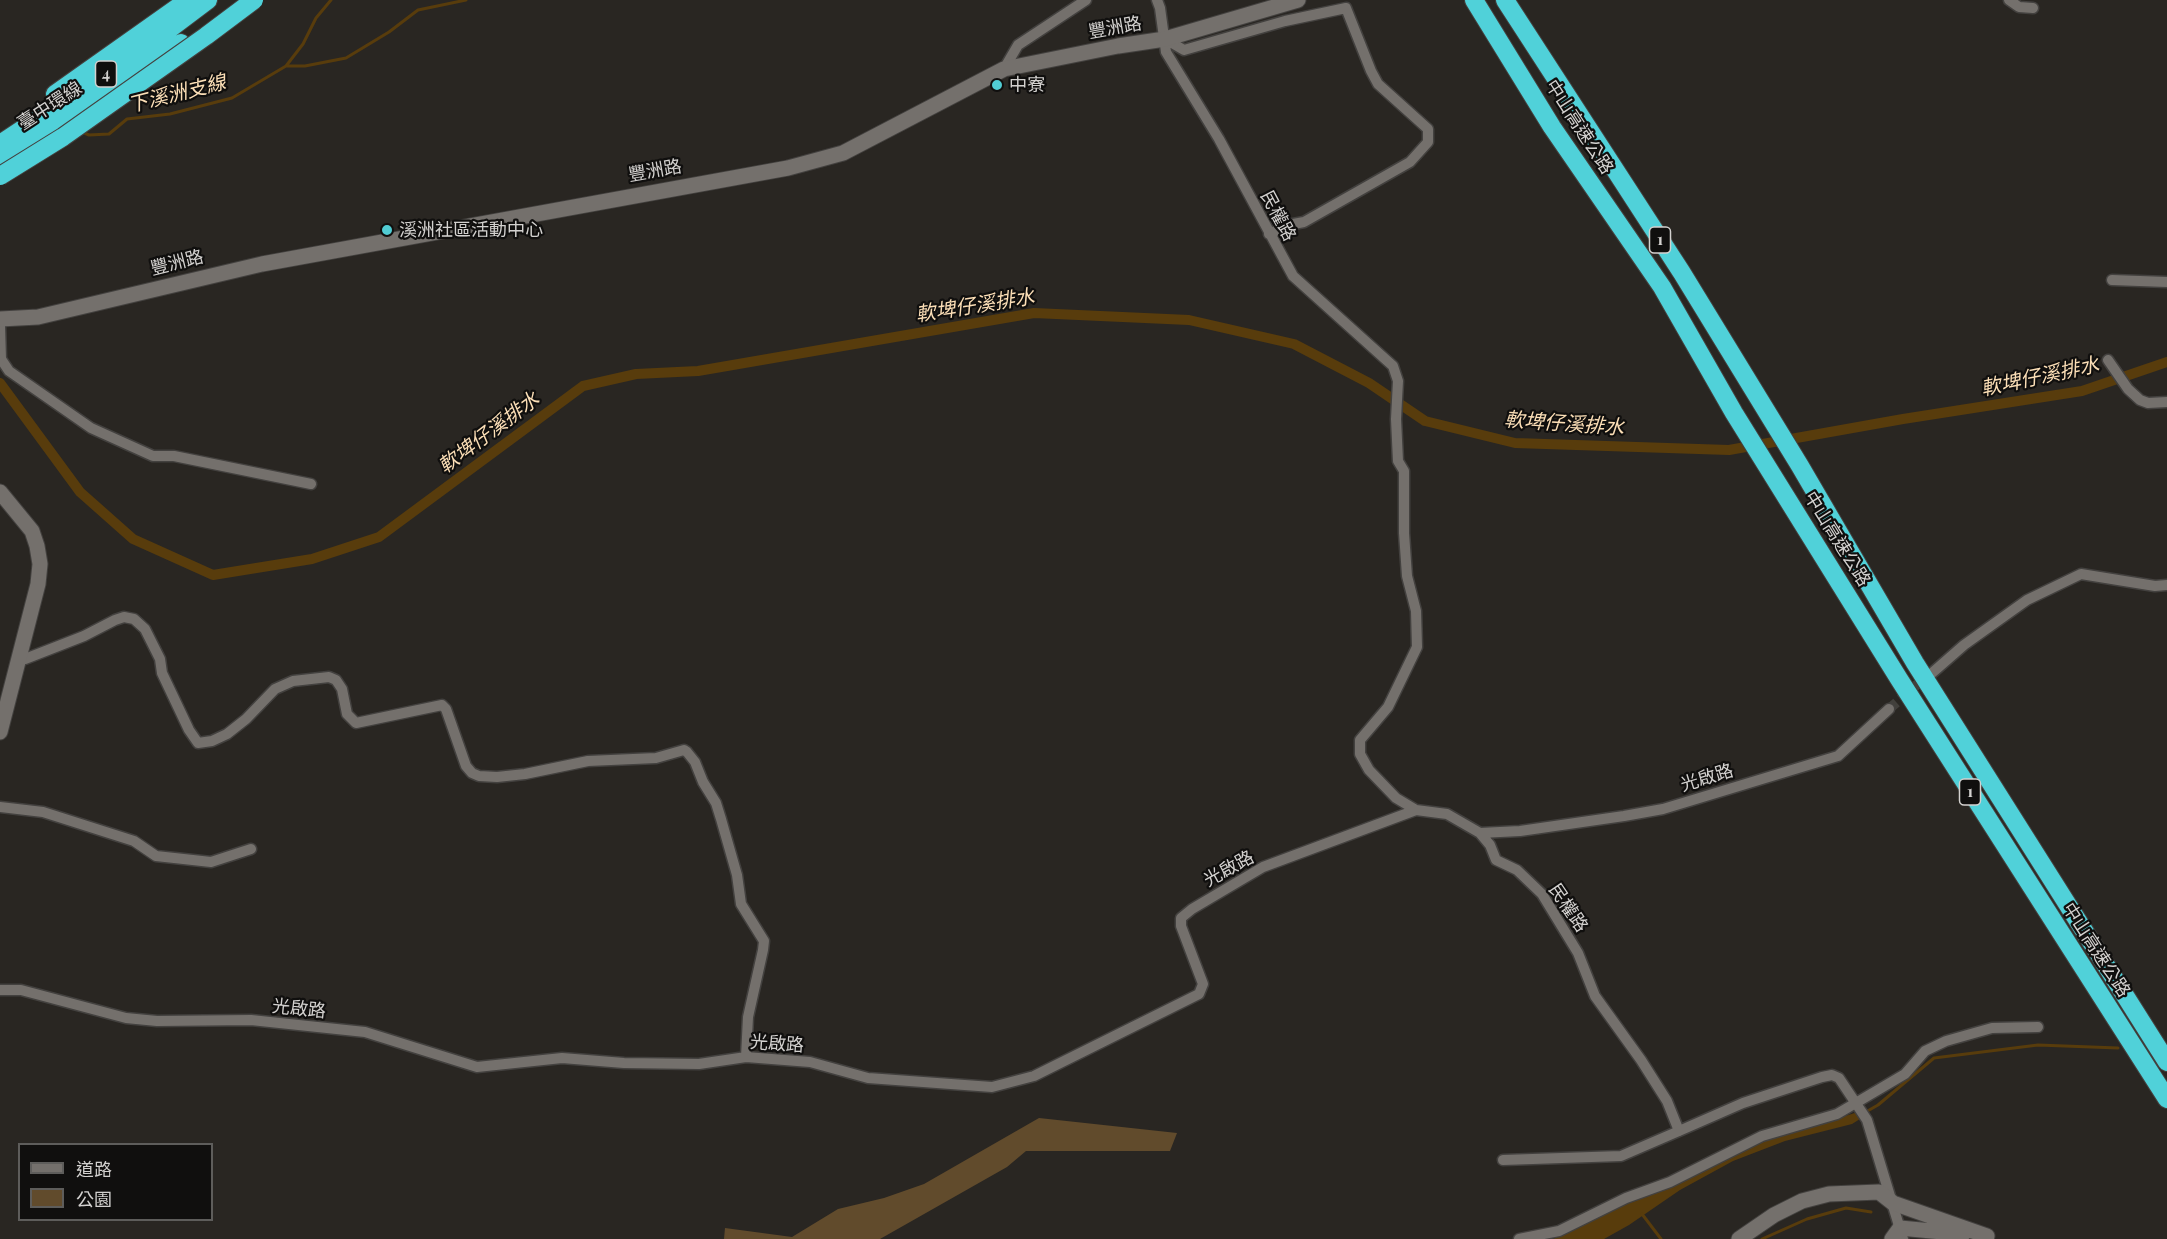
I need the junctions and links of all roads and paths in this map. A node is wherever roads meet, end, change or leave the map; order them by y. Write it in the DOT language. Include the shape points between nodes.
graph roads {
  1 [pos="188,0"];
  2 [pos="208,0"];
  3 [pos="240,0"];
  4 [pos="246,0"];
  5 [pos="254,0"];
  6 [pos="1086,0"];
  7 [pos="1157,0"];
  8 [pos="1298,0"];
  9 [pos="1463,0"];
  10 [pos="1473,0"];
  11 [pos="1506,0"];
  12 [pos="1516,0"];
  13 [pos="2009,0"];
  14 [pos="2033,8"];
  15 [pos="1172,37"];
  16 [pos="1004,69"];
  17 [pos="1556,80"];
  18 [pos="1552,127"];
  19 [pos="0,129"];
  20 [pos="0,144"];
  21 [pos="0,162"];
  22 [pos="0,177"];
  23 [pos="1269,234"];
  24 [pos="2112,280"];
  25 [pos="2167,282"];
  26 [pos="0,319"];
  27 [pos="0,326"];
  28 [pos="2108,360"];
  29 [pos="2167,402"];
  30 [pos="311,484"];
  31 [pos="0,492"];
  32 [pos="2167,585"];
  33 [pos="19,657"];
  34 [pos="1932,673"];
  35 [pos="1889,709"];
  36 [pos="0,732"];
  37 [pos="0,807"];
  38 [pos="1416,810"];
  39 [pos="1480,833"];
  40 [pos="251,849"];
  41 [pos="0,990"];
  42 [pos="2038,1027"];
  43 [pos="746,1057"];
  44 [pos="2167,1062"];
  45 [pos="2167,1099"];
  46 [pos="1858,1106"];
  47 [pos="1679,1131"];
  48 [pos="1503,1160"];
  49 [pos="1893,1203"];
  50 [pos="1762,1232"];
  51 [pos="1898,1235"];
  52 [pos="1519,1239"];
  53 [pos="1739,1239"];
  1 -- 19 [label="highway"];
  2 -- 20 [label="highway, 臺中環線 / 4" via="143,49"];
  3 -- 21 [label="highway, 臺中環線 / 4" via="64,123"];
  4 -- 22 [label="street, bridge" via="83,124"];
  5 -- 22 [label="highway, bridge"];
  6 -- 16 [label="street" via="1018,45"];
  7 -- 15 [label="street, 民權路"];
  8 -- 15 [label="street, 豐洲路"];
  9 -- 18 [label="highway" via="1536,115"];
  10 -- 18 [label="highway, 中山高速公路 / 1"];
  11 -- 17 [label="highway, 中山高速公路 / 1"];
  12 -- 17 [label="highway"];
  13 -- 14 [label="street" via="2019,8"];
  15 -- 16 [label="street, 豐洲路"];
  15 -- 23 [label="street, 民權路" via="1166,52 1219,139"];
  15 -- 23 [label="street" via="1184,50 1346,8 1378,84 1428,129 1428,142 1410,162 1304,222"];
  16 -- 26 [label="street, 豐洲路" via="843,153 788,168 262,264 38,317"];
  17 -- 44 [label="highway, 中山高速公路 / 1" via="1682,273 1915,663"];
  18 -- 45 [label="highway, 中山高速公路 / 1" via="1662,287 1777,483"];
  23 -- 38 [label="street, 民權路" via="1293,276 1393,366 1398,381 1398,461 1404,471 1407,576 1416,611 1417,646 1388,706 1360,740 1360,754 1369,770 1396,798"];
  24 -- 25 [label="street"];
  27 -- 30 [label="street" via="1,359 9,371 91,428 153,456 174,456"];
  28 -- 29 [label="street" via="2140,400"];
  31 -- 33 [label="street" via="32,531 39,553 38,584"];
  32 -- 34 [label="street" via="2081,574 2027,600"];
  33 -- 36 [label="street"];
  33 -- 43 [label="street" via="84,636 124,617 134,619 145,629 184,721 198,743 212,741 232,730 275,689 293,681 329,677 342,689 348,717 356,723 442,705 466,766 479,776 516,775 588,761 660,757 684,750 695,762 718,811 741,904 764,941 748,1017"];
  35 -- 39 [label="street, 光啟路" via="1838,756 1674,806 1520,831"];
  37 -- 40 [label="street" via="43,812 134,841 156,856 211,862"];
  38 -- 39 [label="street, 民權路" via="1447,814"];
  38 -- 43 [label="street, 光啟路" via="1263,867 1192,909 1181,918 1181,926 1203,984 1199,994 1034,1076 992,1087 868,1078 810,1062"];
  39 -- 47 [label="street, 民權路" via="1496,861 1517,870 1542,894 1578,953 1595,996 1667,1101"];
  41 -- 43 [label="street, 光啟路" via="21,990 126,1018 251,1020 365,1032 477,1067 562,1058 699,1064"];
  42 -- 46 [label="street" via="1992,1028 1925,1050 1905,1074"];
  46 -- 47 [label="street" via="1839,1078 1832,1075 1743,1102"];
  46 -- 49 [label="street" via="1868,1120"];
  46 -- 52 [label="street" via="1762,1136 1559,1231"];
  47 -- 48 [label="street" via="1621,1156"];
  49 -- 50 [label="street" via="1879,1192 1829,1194 1802,1201 1774,1215"];
  49 -- 51 [label="street"];
  49 -- 51 [label="street" via="1987,1236"];
  50 -- 53 [label="street"];
}
